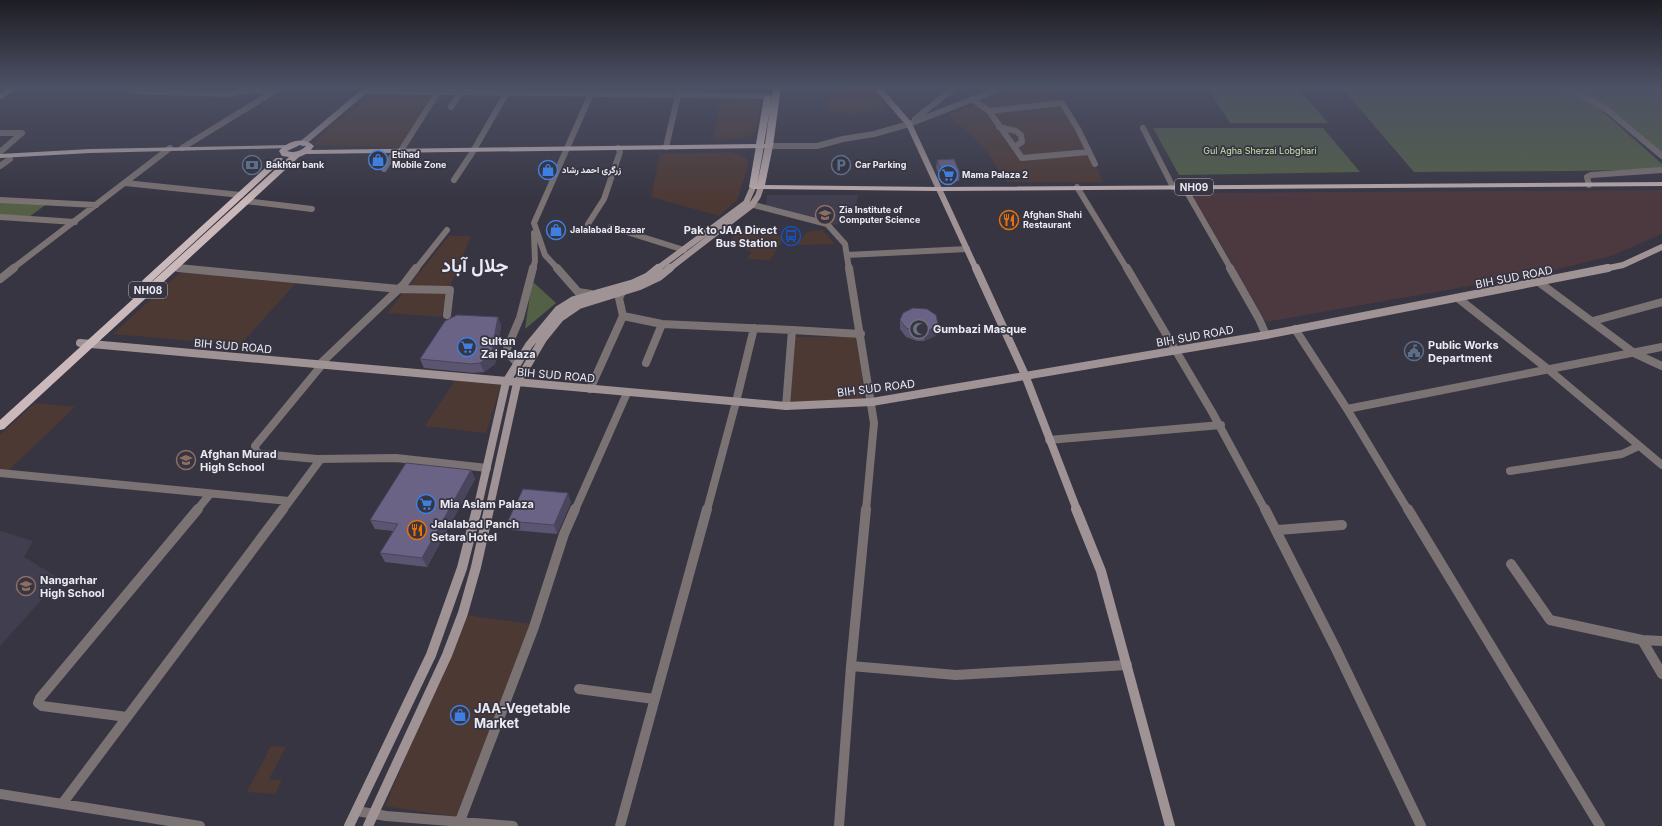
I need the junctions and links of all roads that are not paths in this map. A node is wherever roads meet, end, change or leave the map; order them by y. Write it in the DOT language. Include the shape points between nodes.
graph roads {
  1 [pos="218,126"];
  2 [pos="328,126"];
  3 [pos="416,126"];
  4 [pos="489,126"];
  5 [pos="577,126"];
  6 [pos="671,126"];
  7 [pos="764,126"];
  8 [pos="772,126"];
  9 [pos="904,126"];
  10 [pos="910,126"];
  11 [pos="1076,126"];
  12 [pos="1626,126"];
  13 [pos="999,127"];
  14 [pos="1143,128"];
  15 [pos="0,133"];
  16 [pos="761,144"];
  17 [pos="769,144"];
  18 [pos="667,145"];
  19 [pos="568,146"];
  20 [pos="1014,147"];
  21 [pos="170,148"];
  22 [pos="182,148"];
  23 [pos="476,148"];
  24 [pos="618,148"];
  25 [pos="303,149"];
  26 [pos="119,150"];
  27 [pos="286,150"];
  28 [pos="399,151"];
  29 [pos="0,152"];
  30 [pos="1089,152"];
  31 [pos="0,156"];
  32 [pos="1662,156"];
  33 [pos="10,159"];
  34 [pos="0,160"];
  35 [pos="1095,164"];
  36 [pos="0,166"];
  37 [pos="384,169"];
  38 [pos="1662,170"];
  39 [pos="454,180"];
  40 [pos="125,183"];
  41 [pos="1635,184"];
  42 [pos="1662,184"];
  43 [pos="1589,185"];
  44 [pos="757,187"];
  45 [pos="1077,187"];
  46 [pos="1173,187"];
  47 [pos="1184,187"];
  48 [pos="938,189"];
  49 [pos="1662,189"];
  50 [pos="243,198"];
  51 [pos="0,200"];
  52 [pos="749,204"];
  53 [pos="96,205"];
  54 [pos="312,209"];
  55 [pos="0,217"];
  56 [pos="75,222"];
  57 [pos="534,223"];
  58 [pos="588,224"];
  59 [pos="611,227"];
  60 [pos="447,230"];
  61 [pos="1662,247"];
  62 [pos="967,249"];
  63 [pos="684,250"];
  64 [pos="847,255"];
  65 [pos="173,268"];
  66 [pos="0,273"];
  67 [pos="8,273"];
  68 [pos="0,279"];
  69 [pos="1540,283"];
  70 [pos="399,289"];
  71 [pos="622,292"];
  72 [pos="593,297"];
  73 [pos="1459,298"];
  74 [pos="1662,302"];
  75 [pos="447,315"];
  76 [pos="623,316"];
  77 [pos="1593,321"];
  78 [pos="662,324"];
  79 [pos="754,328"];
  80 [pos="1295,329"];
  81 [pos="792,330"];
  82 [pos="861,334"];
  83 [pos="1266,335"];
  84 [pos="85,343"];
  85 [pos="1662,347"];
  86 [pos="1174,350"];
  87 [pos="1634,353"];
  88 [pos="517,363"];
  89 [pos="646,363"];
  90 [pos="319,365"];
  91 [pos="1662,366"];
  92 [pos="1549,370"];
  93 [pos="1025,375"];
  94 [pos="506,382"];
  95 [pos="517,383"];
  96 [pos="590,389"];
  97 [pos="627,393"];
  98 [pos="736,402"];
  99 [pos="872,402"];
  100 [pos="786,406"];
  101 [pos="1347,409"];
  102 [pos="0,416"];
  103 [pos="1221,424"];
  104 [pos="0,426"];
  105 [pos="1049,440"];
  106 [pos="1639,446"];
  107 [pos="317,459"];
  108 [pos="1662,465"];
  109 [pos="487,468"];
  110 [pos="1510,470"];
  111 [pos="0,473"];
  112 [pos="210,494"];
  113 [pos="289,502"];
  114 [pos="1342,525"];
  115 [pos="1278,530"];
  116 [pos="1511,564"];
  117 [pos="1642,640"];
  118 [pos="1662,641"];
  119 [pos="1127,665"];
  120 [pos="851,666"];
  121 [pos="1662,674"];
  122 [pos="579,689"];
  123 [pos="654,699"];
  124 [pos="127,717"];
  125 [pos="0,794"];
  126 [pos="62,804"];
  127 [pos="356,811"];
  128 [pos="373,814"];
  129 [pos="460,821"];
  130 [pos="200,826"];
  131 [pos="349,826"];
  132 [pos="368,826"];
  133 [pos="513,826"];
  134 [pos="620,826"];
  135 [pos="839,826"];
  136 [pos="1170,826"];
  137 [pos="1421,826"];
  138 [pos="1600,826"];
  1 -- 22 [label="street"];
  2 -- 25 [label="main road"];
  3 -- 28 [label="street"];
  4 -- 23 [label="street"];
  5 -- 19 [label="street"];
  6 -- 18 [label="street"];
  7 -- 16 [label="highway"];
  8 -- 17 [label="highway"];
  9 -- 17 [label="street" via="818,146"];
  10 -- 48 [label="main road"];
  11 -- 30 [label="street"];
  12 -- 32 [label="street"];
  13 -- 20 [label="street"];
  13 -- 20 [label="street" via="1021,134 1022,142"];
  14 -- 46 [label="street"];
  15 -- 29 [label="street" via="22,133"];
  16 -- 17 [label="highway, NH08"];
  16 -- 18 [label="highway, NH08"];
  16 -- 44 [label="main road"];
  17 -- 44 [label="main road"];
  18 -- 19 [label="highway, NH08"];
  18 -- 24 [label="highway, NH08"];
  19 -- 23 [label="highway, NH08"];
  19 -- 24 [label="highway, NH08"];
  19 -- 57 [label="street"];
  20 -- 30 [label="street" via="1022,158"];
  21 -- 22 [label="main road"];
  21 -- 26 [label="main road"];
  21 -- 40 [label="street"];
  22 -- 27 [label="main road"];
  23 -- 28 [label="highway, NH08"];
  23 -- 39 [label="street"];
  24 -- 58 [label="street" via="620,152 604,199"];
  25 -- 27 [label="highway, NH08"];
  25 -- 27 [label="highway, NH08"];
  25 -- 28 [label="highway, NH08"];
  25 -- 50 [label="highway, NH08"];
  26 -- 31 [label="main road"];
  26 -- 33 [label="main road" via="85,155"];
  27 -- 50 [label="highway, NH08"];
  28 -- 37 [label="street"];
  30 -- 35 [label="street"];
  33 -- 34 [label="main road"];
  33 -- 36 [label="street"];
  38 -- 43 [label="street" via="1591,175 1587,177"];
  40 -- 50 [label="street"];
  40 -- 53 [label="street"];
  41 -- 42 [label="main road, NH09"];
  41 -- 43 [label="main road, NH09"];
  41 -- 49 [label="main road, NH09"];
  43 -- 47 [label="main road, NH09"];
  44 -- 48 [label="main road, NH09"];
  44 -- 52 [label="main road" via="758,196"];
  45 -- 46 [label="main road, NH09"];
  45 -- 48 [label="main road, NH09"];
  45 -- 86 [label="street" via="1168,336"];
  46 -- 47 [label="main road, NH09"];
  47 -- 83 [label="street"];
  48 -- 62 [label="main road"];
  50 -- 54 [label="street"];
  50 -- 65 [label="highway, NH08"];
  50 -- 84 [label="highway, NH08"];
  51 -- 53 [label="street"];
  52 -- 63 [label="main road"];
  52 -- 64 [label="street" via="827,224 845,244"];
  52 -- 71 [label="main road" via="660,277 646,285"];
  53 -- 56 [label="street"];
  55 -- 56 [label="street"];
  56 -- 67 [label="street"];
  57 -- 72 [label="street" via="545,255 578,292"];
  57 -- 88 [label="street" via="535,261 520,318 506,351"];
  59 -- 63 [label="street"];
  60 -- 70 [label="street"];
  61 -- 69 [label="main road, BIH SUD ROAD" via="1623,265"];
  62 -- 64 [label="street"];
  62 -- 93 [label="main road"];
  63 -- 72 [label="main road" via="647,277"];
  64 -- 82 [label="street"];
  65 -- 70 [label="street"];
  65 -- 84 [label="highway, NH08"];
  66 -- 67 [label="street"];
  67 -- 68 [label="street"];
  69 -- 73 [label="main road, BIH SUD ROAD"];
  69 -- 77 [label="street"];
  70 -- 75 [label="street" via="450,290"];
  70 -- 90 [label="street"];
  71 -- 72 [label="main road"];
  71 -- 76 [label="street" via="619,298"];
  72 -- 88 [label="main road" via="574,300 558,310"];
  72 -- 95 [label="main road" via="562,317 537,348"];
  73 -- 80 [label="main road, BIH SUD ROAD"];
  73 -- 92 [label="street"];
  74 -- 77 [label="street"];
  76 -- 78 [label="street"];
  76 -- 96 [label="street"];
  77 -- 87 [label="street"];
  78 -- 79 [label="street"];
  78 -- 89 [label="street"];
  79 -- 81 [label="street"];
  79 -- 98 [label="street"];
  80 -- 83 [label="main road, BIH SUD ROAD"];
  80 -- 101 [label="street"];
  81 -- 82 [label="street"];
  81 -- 100 [label="street"];
  82 -- 99 [label="street"];
  83 -- 86 [label="main road, BIH SUD ROAD"];
  84 -- 90 [label="main road, BIH SUD ROAD"];
  84 -- 102 [label="highway, NH08"];
  84 -- 104 [label="highway, NH08"];
  85 -- 87 [label="street"];
  86 -- 93 [label="main road, BIH SUD ROAD"];
  86 -- 103 [label="street" via="1179,354"];
  87 -- 91 [label="street"];
  87 -- 92 [label="street"];
  88 -- 94 [label="main road"];
  90 -- 94 [label="main road, BIH SUD ROAD"];
  90 -- 107 [label="street" via="321,366 254,446 256,452 261,454"];
  92 -- 101 [label="street"];
  92 -- 106 [label="street"];
  93 -- 99 [label="main road, BIH SUD ROAD"];
  93 -- 105 [label="main road"];
  94 -- 95 [label="main road, BIH SUD ROAD"];
  94 -- 109 [label="main road"];
  95 -- 96 [label="main road, BIH SUD ROAD"];
  95 -- 128 [label="main road" via="476,567 463,612 447,655"];
  96 -- 97 [label="main road, BIH SUD ROAD"];
  97 -- 98 [label="main road, BIH SUD ROAD"];
  97 -- 129 [label="street" via="564,534 534,627"];
  98 -- 100 [label="main road, BIH SUD ROAD"];
  98 -- 123 [label="street"];
  99 -- 100 [label="main road, BIH SUD ROAD"];
  99 -- 120 [label="street" via="874,424"];
  101 -- 138 [label="street"];
  103 -- 105 [label="street"];
  103 -- 115 [label="street"];
  105 -- 119 [label="main road" via="1101,571"];
  106 -- 108 [label="street"];
  106 -- 110 [label="street" via="1622,454"];
  107 -- 109 [label="street" via="396,458"];
  107 -- 113 [label="street" via="320,460"];
  109 -- 127 [label="main road" via="462,568 431,655"];
  111 -- 112 [label="street"];
  112 -- 113 [label="street"];
  112 -- 124 [label="street" via="38,703 42,706"];
  113 -- 124 [label="street"];
  114 -- 115 [label="street"];
  115 -- 137 [label="street"];
  116 -- 117 [label="street" via="1550,620"];
  117 -- 118 [label="street"];
  117 -- 121 [label="street"];
  119 -- 120 [label="street" via="956,675"];
  119 -- 136 [label="main road"];
  120 -- 135 [label="street"];
  122 -- 123 [label="street"];
  123 -- 134 [label="street"];
  124 -- 126 [label="street"];
  125 -- 126 [label="street"];
  126 -- 130 [label="street"];
  127 -- 128 [label="street"];
  127 -- 131 [label="main road"];
  128 -- 129 [label="street"];
  128 -- 132 [label="main road"];
  129 -- 133 [label="street"];
}
